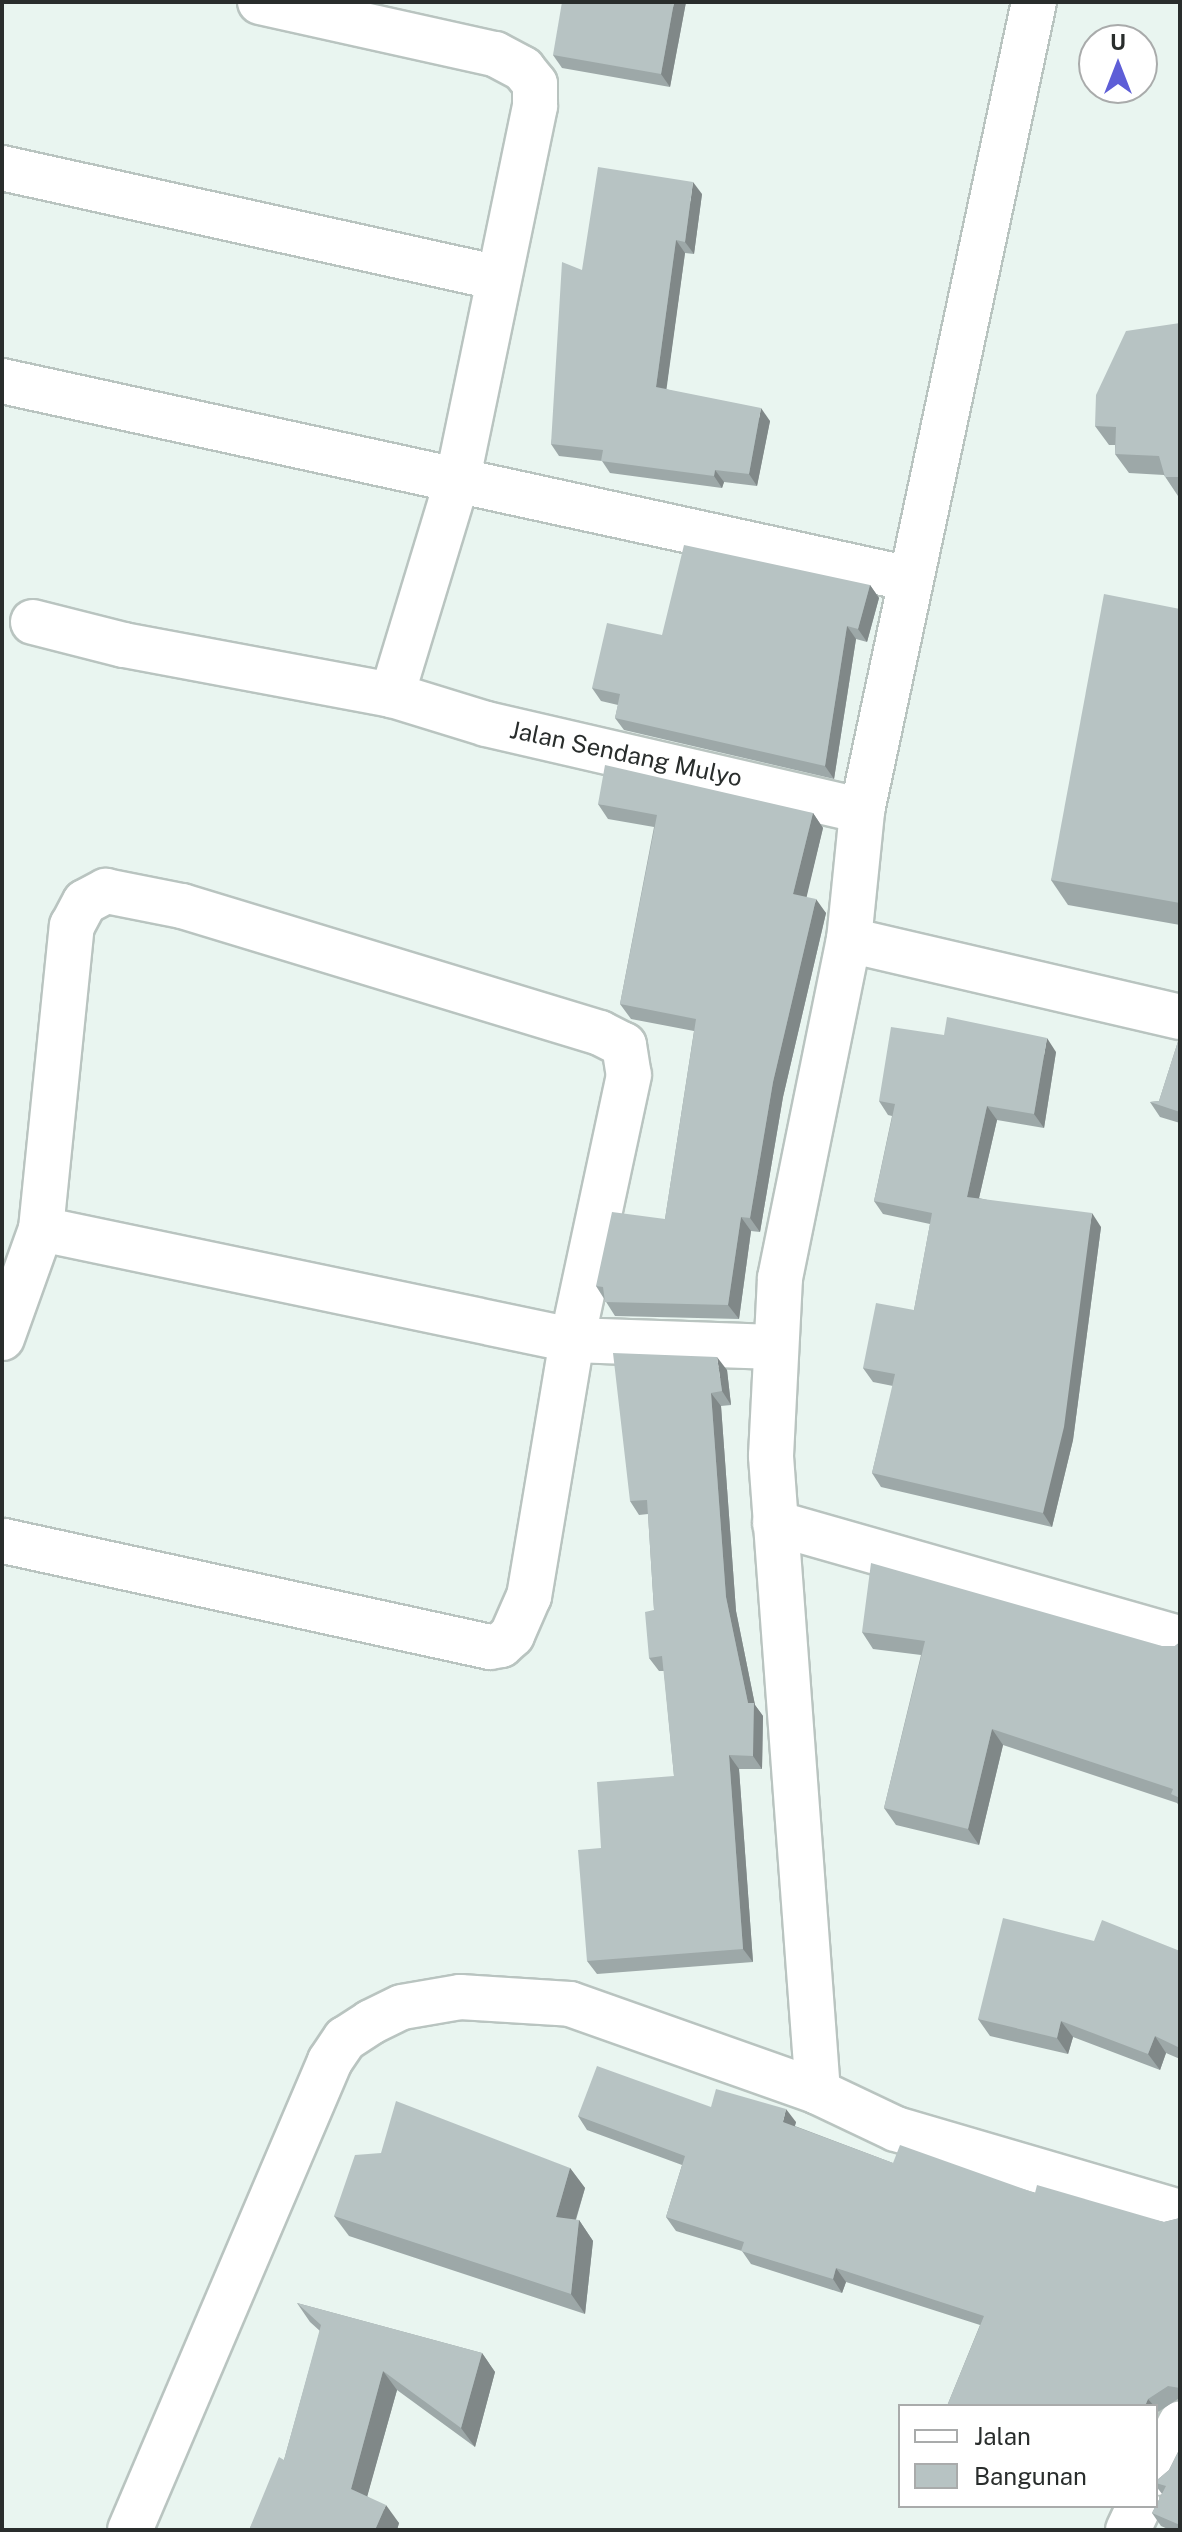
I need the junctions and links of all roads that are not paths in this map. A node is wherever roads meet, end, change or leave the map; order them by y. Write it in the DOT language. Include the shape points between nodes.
graph roads {
  1 [pos="260,2"];
  2 [pos="1034,2"];
  3 [pos="2,168"];
  4 [pos="499,278"];
  5 [pos="2,381"];
  6 [pos="457,481"];
  7 [pos="910,579"];
  8 [pos="33,622"];
  9 [pos="392,695"];
  10 [pos="862,811"];
  11 [pos="849,940"];
  12 [pos="1180,1017"];
  13 [pos="41,1229"];
  14 [pos="2,1338"];
  15 [pos="572,1340"];
  16 [pos="775,1347"];
  17 [pos="775,1523"];
  18 [pos="2,1541"];
  19 [pos="1180,1638"];
  20 [pos="818,2092"];
  21 [pos="1180,2212"];
  22 [pos="1180,2424"];
  23 [pos="1158,2469"];
  24 [pos="1138,2508"];
  25 [pos="130,2530"];
  26 [pos="1128,2530"];
  1 -- 4 [label="street" via="495,54 523,69 535,84 535,106"];
  2 -- 7 [label="street"];
  3 -- 4 [label="street"];
  4 -- 6 [label="street"];
  5 -- 6 [label="street"];
  6 -- 7 [label="street"];
  6 -- 9 [label="street"];
  7 -- 10 [label="street"];
  8 -- 9 [label="street, Jalan Sendang Mulyo" via="124,645"];
  9 -- 10 [label="street, Jalan Sendang Mulyo" via="486,724"];
  10 -- 11 [label="street"];
  11 -- 12 [label="street"];
  11 -- 16 [label="street" via="780,1278"];
  13 -- 14 [label="street"];
  13 -- 15 [label="street"];
  13 -- 15 [label="street" via="72,926 85,902 106,891 182,906 600,1033 624,1045 629,1075"];
  15 -- 16 [label="street"];
  15 -- 18 [label="street" via="529,1596 512,1635 501,1645 490,1647"];
  16 -- 17 [label="street" via="770,1429"];
  17 -- 19 [label="street"];
  17 -- 20 [label="street"];
  20 -- 21 [label="street" via="896,2129"];
  20 -- 25 [label="street" via="570,2004 460,1997 402,2007 371,2022 345,2039 330,2061"];
  22 -- 23 [label="street"];
  24 -- 26 [label="street"];
}
